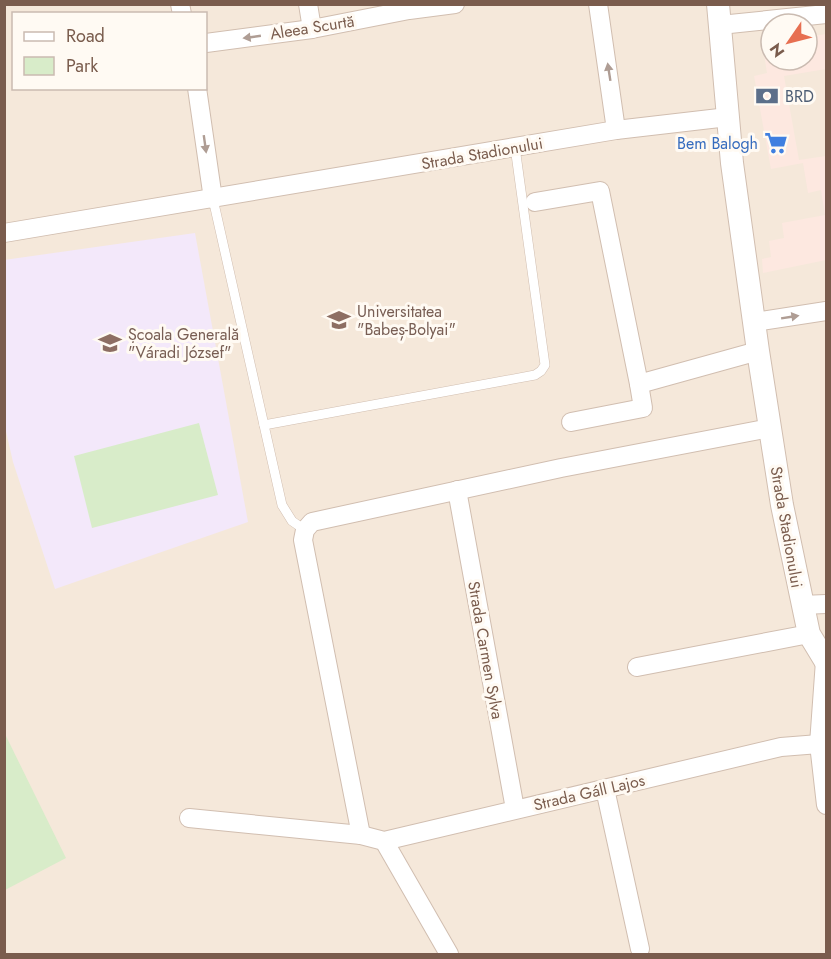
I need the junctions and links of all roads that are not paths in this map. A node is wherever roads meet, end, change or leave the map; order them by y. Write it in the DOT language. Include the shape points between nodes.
graph roads {
  1 [pos="308,4"];
  2 [pos="454,4"];
  3 [pos="598,4"];
  4 [pos="826,14"];
  5 [pos="719,15"];
  6 [pos="312,29"];
  7 [pos="207,44"];
  8 [pos="197,90"];
  9 [pos="728,117"];
  10 [pos="616,130"];
  11 [pos="515,147"];
  12 [pos="213,199"];
  13 [pos="535,202"];
  14 [pos="4,233"];
  15 [pos="826,311"];
  16 [pos="754,322"];
  17 [pos="758,351"];
  18 [pos="639,384"];
  19 [pos="571,422"];
  20 [pos="264,425"];
  21 [pos="770,428"];
  22 [pos="456,490"];
  23 [pos="305,530"];
  24 [pos="826,604"];
  25 [pos="802,605"];
  26 [pos="809,634"];
  27 [pos="826,662"];
  28 [pos="637,667"];
  29 [pos="819,744"];
  30 [pos="605,789"];
  31 [pos="826,805"];
  32 [pos="515,809"];
  33 [pos="189,818"];
  34 [pos="361,835"];
  35 [pos="384,841"];
  36 [pos="640,950"];
  37 [pos="449,954"];
  1 -- 6 [label="street"];
  2 -- 6 [label="street, Aleea Scurtă"];
  10 -- 3 [label="street, one-way"];
  4 -- 5 [label="street"];
  5 -- 9 [label="street"];
  6 -- 7 [label="street, Aleea Scurtă, one-way"];
  8 -- 12 [label="street, one-way"];
  9 -- 10 [label="street, Strada Stadionului"];
  9 -- 16 [label="street, Strada Stadionului"];
  10 -- 11 [label="street, Strada Stadionului"];
  11 -- 12 [label="street, Strada Stadionului"];
  11 -- 20 [label="lane" via="545,364 541,371"];
  12 -- 14 [label="street, Strada Stadionului"];
  12 -- 20 [label="lane"];
  13 -- 18 [label="street" via="600,190"];
  16 -- 15 [label="street, one-way"];
  16 -- 17 [label="street, Strada Stadionului"];
  17 -- 18 [label="street"];
  17 -- 21 [label="street, Strada Stadionului"];
  18 -- 19 [label="street" via="643,408"];
  20 -- 23 [label="lane" via="282,506 292,521"];
  21 -- 22 [label="street"];
  21 -- 25 [label="street, Strada Stadionului"];
  22 -- 23 [label="street" via="312,522"];
  22 -- 32 [label="street, Strada Carmen Sylva"];
  23 -- 34 [label="street" via="303,540"];
  24 -- 25 [label="street"];
  25 -- 26 [label="street, Strada Stadionului"];
  26 -- 27 [label="street, Strada Stadionului"];
  26 -- 28 [label="street"];
  27 -- 29 [label="street"];
  29 -- 30 [label="street, Strada Gáll Lajos" via="781,747"];
  29 -- 31 [label="street"];
  30 -- 32 [label="street, Strada Gáll Lajos"];
  30 -- 36 [label="street"];
  32 -- 35 [label="street, Strada Gáll Lajos"];
  33 -- 34 [label="street, Strada Gáll Lajos"];
  34 -- 35 [label="street, Strada Gáll Lajos"];
  35 -- 37 [label="street"];
}
